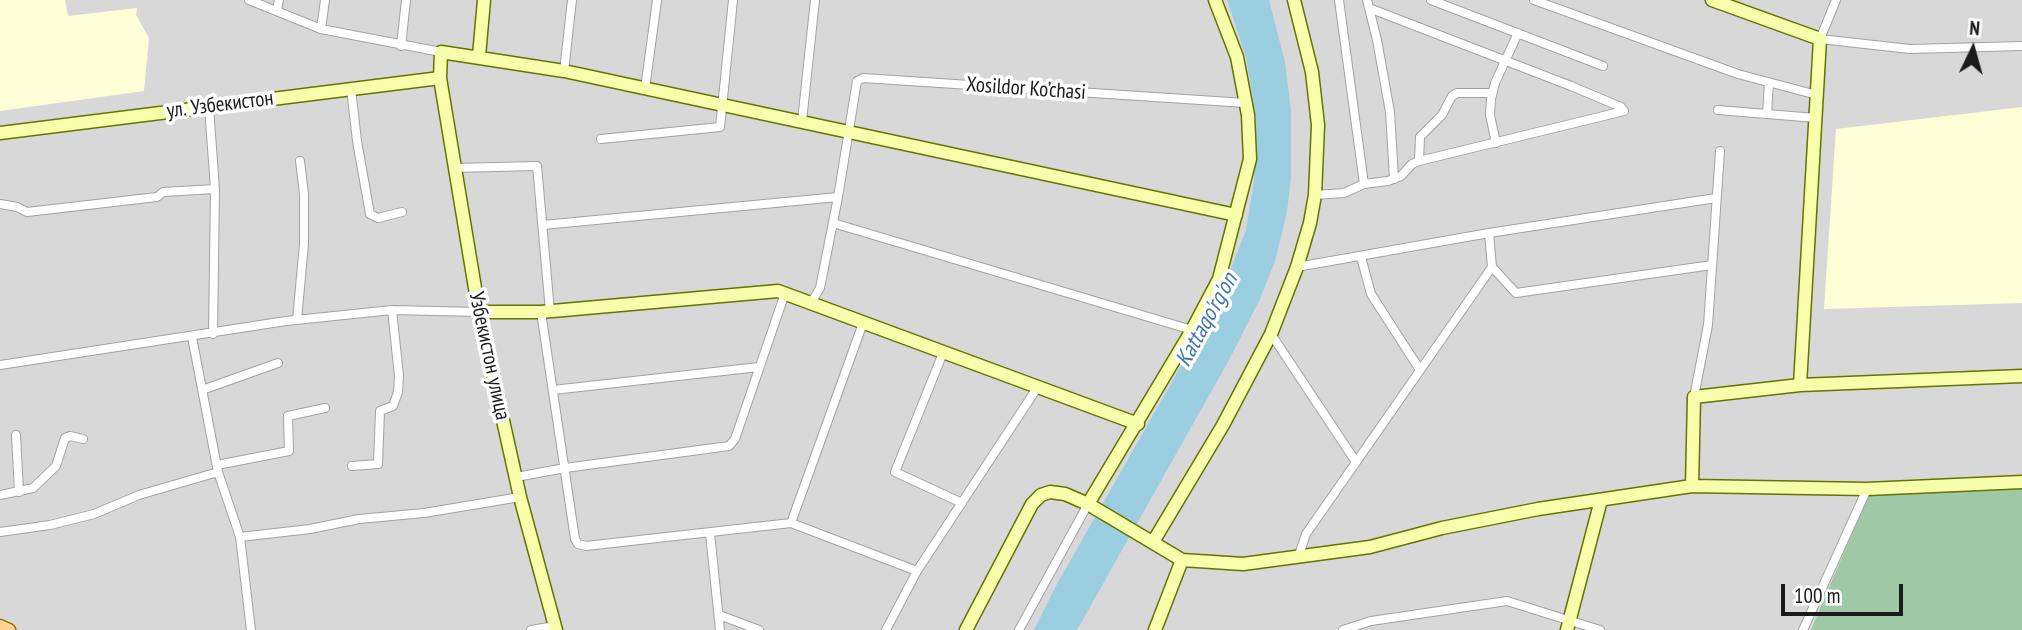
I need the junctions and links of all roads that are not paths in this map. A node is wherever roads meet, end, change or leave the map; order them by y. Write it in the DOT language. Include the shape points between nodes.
graph roads {
  1 [pos="249,0"];
  2 [pos="278,0"];
  3 [pos="325,0"];
  4 [pos="406,0"];
  5 [pos="484,0"];
  6 [pos="572,0"];
  7 [pos="657,0"];
  8 [pos="733,0"];
  9 [pos="815,0"];
  10 [pos="1215,0"];
  11 [pos="1294,0"];
  12 [pos="1339,0"];
  13 [pos="1431,0"];
  14 [pos="1534,0"];
  15 [pos="1712,0"];
  16 [pos="1836,0"];
  17 [pos="1368,4"];
  18 [pos="277,10"];
  19 [pos="321,29"];
  20 [pos="1518,33"];
  21 [pos="1820,39"];
  22 [pos="401,46"];
  23 [pos="2022,46"];
  24 [pos="441,52"];
  25 [pos="479,56"];
  26 [pos="1506,62"];
  27 [pos="1603,66"];
  28 [pos="564,71"];
  29 [pos="440,78"];
  30 [pos="1769,83"];
  31 [pos="351,89"];
  32 [pos="645,89"];
  33 [pos="1492,93"];
  34 [pos="1817,95"];
  35 [pos="1246,103"];
  36 [pos="721,105"];
  37 [pos="209,107"];
  38 [pos="1718,110"];
  39 [pos="1768,114"];
  40 [pos="1816,118"];
  41 [pos="802,121"];
  42 [pos="848,130"];
  43 [pos="0,133"];
  44 [pos="601,139"];
  45 [pos="1496,143"];
  46 [pos="1720,151"];
  47 [pos="300,161"];
  48 [pos="1419,161"];
  49 [pos="453,168"];
  50 [pos="1394,179"];
  51 [pos="1364,184"];
  52 [pos="215,189"];
  53 [pos="1315,195"];
  54 [pos="838,197"];
  55 [pos="1716,198"];
  56 [pos="0,204"];
  57 [pos="402,212"];
  58 [pos="1236,215"];
  59 [pos="833,223"];
  60 [pos="543,225"];
  61 [pos="1489,233"];
  62 [pos="1361,257"];
  63 [pos="1712,265"];
  64 [pos="1297,267"];
  65 [pos="1492,267"];
  66 [pos="785,293"];
  67 [pos="811,303"];
  68 [pos="392,310"];
  69 [pos="478,312"];
  70 [pos="546,312"];
  71 [pos="297,320"];
  72 [pos="863,323"];
  73 [pos="1192,330"];
  74 [pos="213,334"];
  75 [pos="1271,334"];
  76 [pos="192,337"];
  77 [pos="943,353"];
  78 [pos="278,363"];
  79 [pos="0,365"];
  80 [pos="760,367"];
  81 [pos="1420,370"];
  82 [pos="2022,376"];
  83 [pos="1800,385"];
  84 [pos="1037,388"];
  85 [pos="202,390"];
  86 [pos="553,390"];
  87 [pos="1694,397"];
  88 [pos="325,408"];
  89 [pos="1138,424"];
  90 [pos="16,435"];
  91 [pos="83,439"];
  92 [pos="1356,462"];
  93 [pos="352,466"];
  94 [pos="218,468"];
  95 [pos="565,468"];
  96 [pos="516,477"];
  97 [pos="2022,482"];
  98 [pos="1692,486"];
  99 [pos="1867,489"];
  100 [pos="19,492"];
  101 [pos="0,495"];
  102 [pos="520,498"];
  103 [pos="1601,500"];
  104 [pos="962,503"];
  105 [pos="1092,506"];
  106 [pos="791,523"];
  107 [pos="0,532"];
  108 [pos="710,533"];
  109 [pos="240,537"];
  110 [pos="1147,539"];
  111 [pos="1298,558"];
  112 [pos="1182,560"];
  113 [pos="917,571"];
  114 [pos="719,615"];
  115 [pos="1569,625"];
  116 [pos="0,626"];
  117 [pos="555,628"];
  118 [pos="9,630"];
  119 [pos="251,630"];
  120 [pos="531,630"];
  121 [pos="720,630"];
  122 [pos="759,630"];
  123 [pos="886,630"];
  124 [pos="966,630"];
  125 [pos="1019,630"];
  126 [pos="1155,630"];
  127 [pos="1343,630"];
  128 [pos="1600,630"];
  129 [pos="1803,630"];
  1 -- 18 [label="street"];
  2 -- 18 [label="street"];
  3 -- 19 [label="street"];
  4 -- 22 [label="street"];
  5 -- 25 [label="street"];
  6 -- 28 [label="street"];
  7 -- 32 [label="street"];
  8 -- 36 [label="street"];
  9 -- 41 [label="street"];
  10 -- 35 [label="street" via="1237,57"];
  11 -- 53 [label="street" via="1312,72 1318,125"];
  12 -- 51 [label="street"];
  13 -- 20 [label="street"];
  14 -- 30 [label="street"];
  15 -- 21 [label="street"];
  16 -- 21 [label="street"];
  17 -- 26 [label="street"];
  17 -- 50 [label="street" via="1390,112"];
  18 -- 19 [label="street"];
  19 -- 22 [label="street"];
  20 -- 26 [label="street"];
  20 -- 27 [label="street"];
  21 -- 23 [label="street" via="1910,49"];
  21 -- 34 [label="street"];
  22 -- 24 [label="street"];
  24 -- 25 [label="street"];
  24 -- 29 [label="street, Узбекистон улица"];
  25 -- 28 [label="street"];
  26 -- 33 [label="street"];
  26 -- 45 [label="street" via="1624,111"];
  28 -- 32 [label="street"];
  29 -- 31 [label="street, ул. Узбекистон"];
  29 -- 49 [label="street, Узбекистон улица"];
  30 -- 34 [label="street"];
  30 -- 39 [label="street"];
  31 -- 37 [label="street, ул. Узбекистон"];
  31 -- 57 [label="street" via="370,214 378,219"];
  32 -- 36 [label="street"];
  33 -- 45 [label="street" via="1490,115"];
  33 -- 48 [label="street" via="1452,96 1442,115 1420,137"];
  34 -- 40 [label="street"];
  35 -- 42 [label="street, Xosildor Ko’chasi" via="863,78 858,81"];
  35 -- 58 [label="street" via="1251,159"];
  36 -- 41 [label="street"];
  36 -- 44 [label="street" via="720,127"];
  37 -- 43 [label="street, ул. Узбекистон"];
  37 -- 52 [label="street"];
  38 -- 39 [label="street"];
  39 -- 40 [label="street"];
  40 -- 83 [label="street"];
  41 -- 42 [label="street"];
  42 -- 54 [label="street"];
  42 -- 58 [label="street"];
  45 -- 48 [label="street"];
  46 -- 55 [label="street"];
  47 -- 71 [label="street" via="304,244"];
  48 -- 50 [label="street"];
  49 -- 60 [label="street" via="537,166"];
  49 -- 69 [label="street, Узбекистон улица"];
  50 -- 51 [label="street"];
  51 -- 53 [label="street" via="1344,193"];
  52 -- 56 [label="street" via="27,212"];
  52 -- 74 [label="street"];
  53 -- 64 [label="street"];
  54 -- 59 [label="street"];
  54 -- 60 [label="street"];
  55 -- 61 [label="street"];
  55 -- 63 [label="street"];
  58 -- 73 [label="street" via="1219,279"];
  59 -- 67 [label="street" via="820,288"];
  59 -- 73 [label="street"];
  60 -- 70 [label="street"];
  61 -- 62 [label="street"];
  61 -- 65 [label="street"];
  62 -- 64 [label="street"];
  62 -- 81 [label="street" via="1371,294"];
  63 -- 65 [label="street" via="1516,293"];
  63 -- 87 [label="street" via="1708,325"];
  64 -- 75 [label="street"];
  65 -- 81 [label="street"];
  66 -- 67 [label="street"];
  66 -- 70 [label="street"];
  66 -- 80 [label="street"];
  67 -- 72 [label="street"];
  68 -- 69 [label="street"];
  68 -- 71 [label="street"];
  68 -- 93 [label="street" via="398,392 393,406 380,411 378,464"];
  69 -- 70 [label="street"];
  69 -- 96 [label="street, Узбекистон улица"];
  70 -- 86 [label="street"];
  71 -- 74 [label="street"];
  72 -- 77 [label="street"];
  72 -- 106 [label="street"];
  73 -- 89 [label="street"];
  74 -- 76 [label="street"];
  75 -- 92 [label="street"];
  75 -- 110 [label="street" via="1223,425"];
  76 -- 79 [label="street"];
  76 -- 85 [label="street"];
  77 -- 84 [label="street"];
  77 -- 104 [label="street" via="895,472"];
  78 -- 85 [label="street"];
  80 -- 86 [label="street"];
  80 -- 95 [label="street" via="729,446"];
  81 -- 92 [label="street"];
  82 -- 83 [label="street"];
  83 -- 87 [label="street"];
  84 -- 89 [label="street"];
  84 -- 104 [label="street"];
  85 -- 94 [label="street"];
  86 -- 95 [label="street"];
  87 -- 98 [label="street"];
  88 -- 94 [label="street" via="288,416 289,451"];
  89 -- 105 [label="street"];
  90 -- 100 [label="street"];
  91 -- 100 [label="street" via="67,436 49,475"];
  92 -- 111 [label="street" via="1306,534"];
  94 -- 107 [label="street" via="94,514"];
  94 -- 109 [label="street"];
  95 -- 96 [label="street"];
  95 -- 108 [label="street" via="578,544"];
  96 -- 102 [label="street, Узбекистон улица"];
  97 -- 99 [label="street"];
  98 -- 99 [label="street"];
  98 -- 103 [label="street"];
  99 -- 129 [label="street"];
  100 -- 101 [label="street"];
  102 -- 109 [label="street"];
  102 -- 117 [label="street, Узбекистон улица"];
  103 -- 111 [label="street"];
  103 -- 115 [label="street"];
  104 -- 113 [label="street"];
  105 -- 110 [label="street"];
  105 -- 124 [label="street" via="1065,494 1041,495"];
  105 -- 125 [label="street"];
  106 -- 108 [label="street"];
  106 -- 113 [label="street"];
  108 -- 114 [label="street"];
  109 -- 119 [label="street"];
  110 -- 112 [label="street"];
  111 -- 112 [label="street" via="1243,564"];
  112 -- 126 [label="street"];
  113 -- 123 [label="street"];
  114 -- 121 [label="street"];
  114 -- 122 [label="street"];
  115 -- 127 [label="street" via="1507,601 1371,621"];
  115 -- 128 [label="street"];
  116 -- 118 [label="main road"];
  117 -- 120 [label="street"];
}
